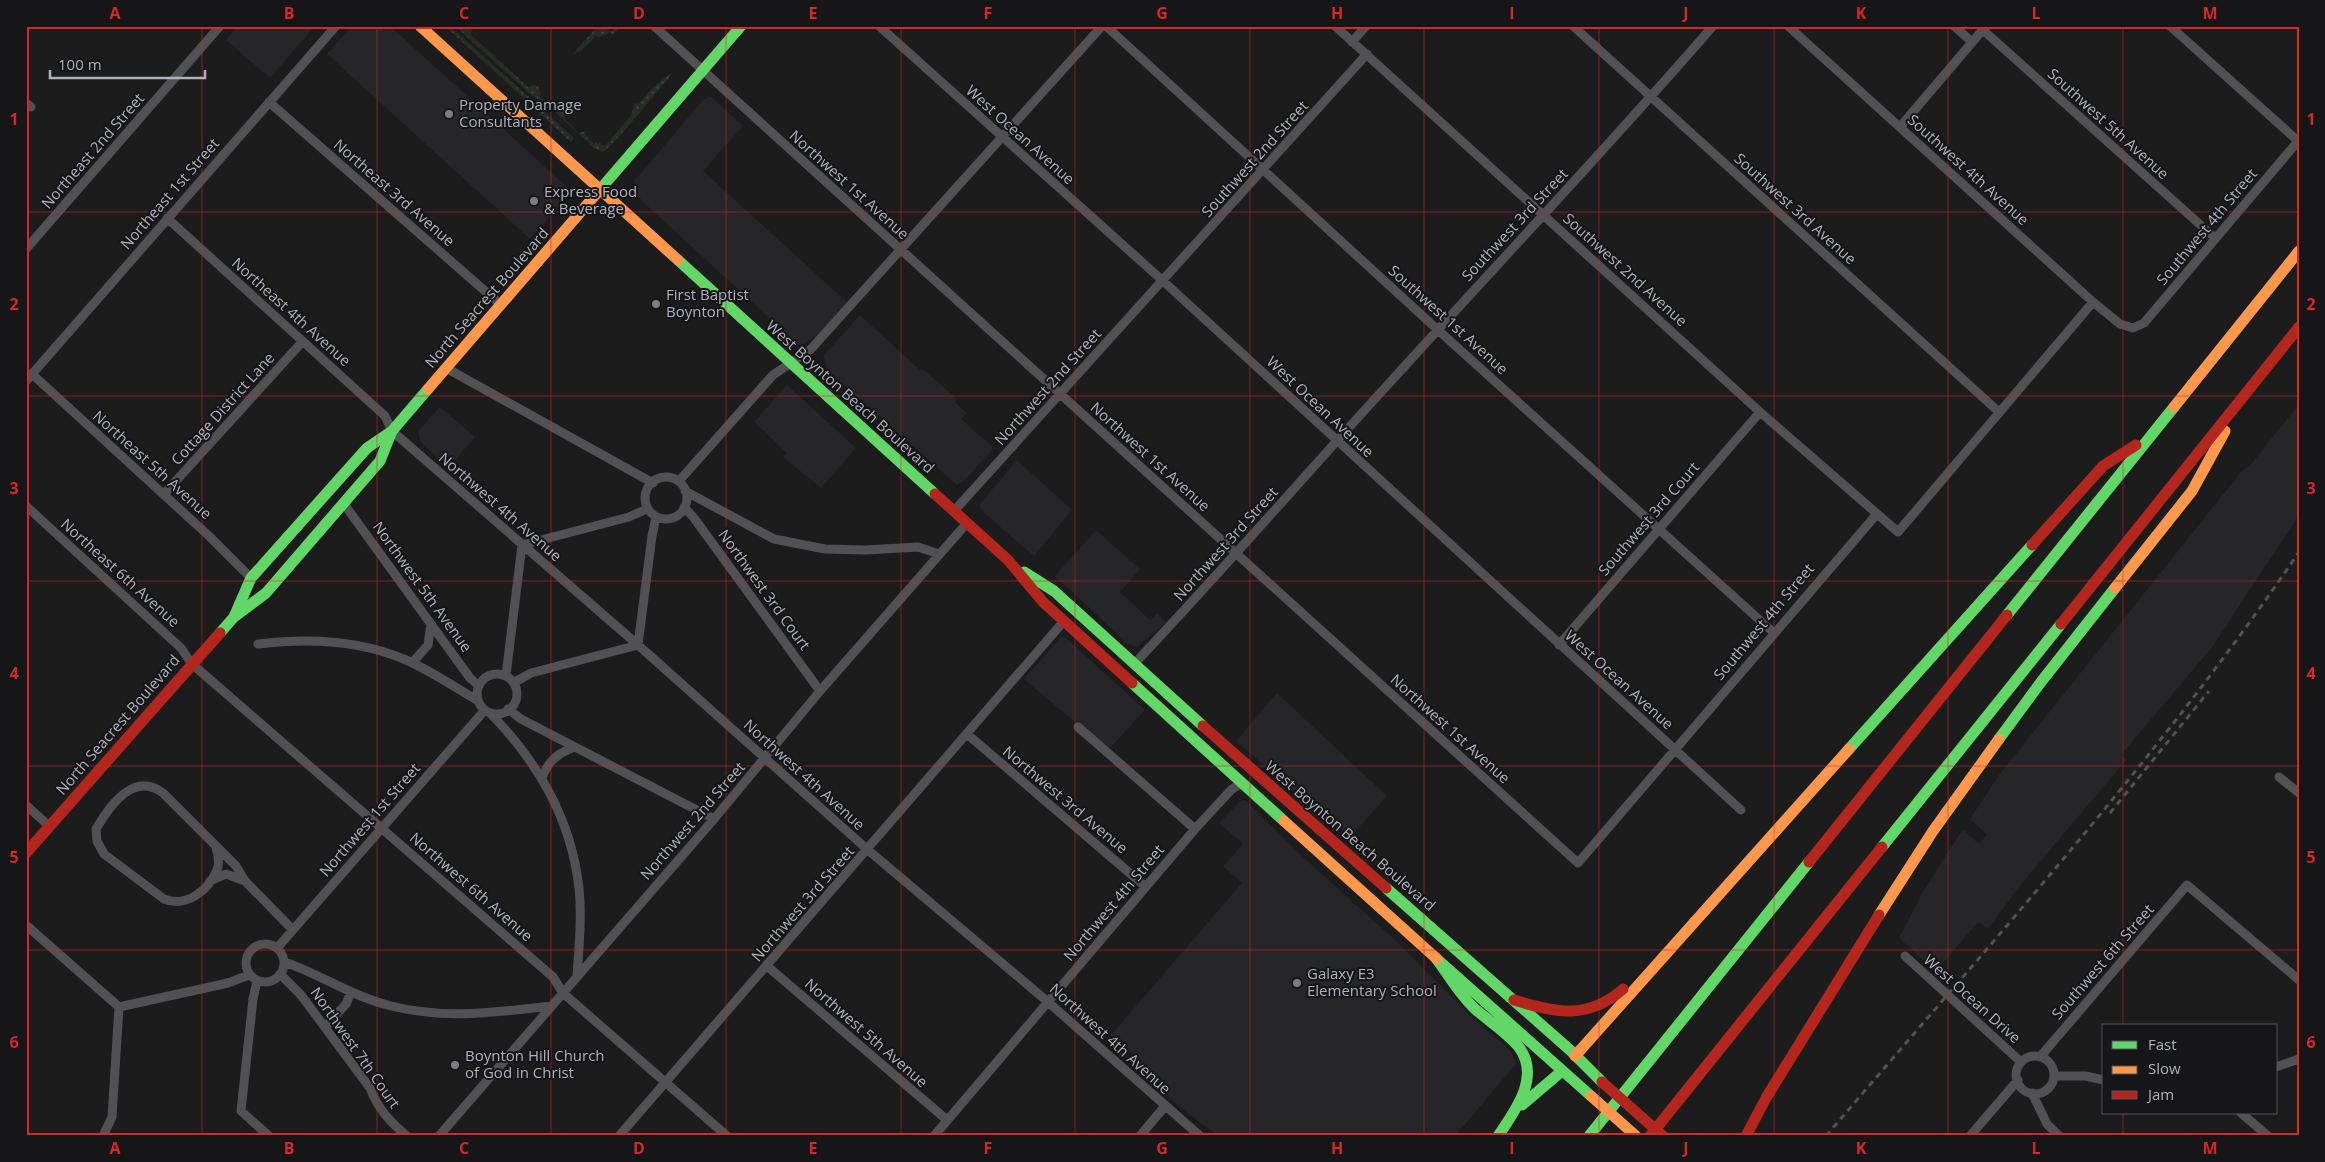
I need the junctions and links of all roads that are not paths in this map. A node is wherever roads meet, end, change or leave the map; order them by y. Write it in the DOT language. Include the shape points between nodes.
graph roads {
  1 [pos="220,26"];
  2 [pos="336,26"];
  3 [pos="420,26"];
  4 [pos="654,26"];
  5 [pos="742,26"];
  6 [pos="879,26"];
  7 [pos="1104,26"];
  8 [pos="1336,26"];
  9 [pos="1366,26"];
  10 [pos="1573,26"];
  11 [pos="1714,26"];
  12 [pos="1788,26"];
  13 [pos="1954,26"];
  14 [pos="2170,26"];
  15 [pos="1984,28"];
  16 [pos="1352,42"];
  17 [pos="1972,42"];
  18 [pos="1366,54"];
  19 [pos="703,71"];
  20 [pos="1651,97"];
  21 [pos="270,102"];
  22 [pos="1900,127"];
  23 [pos="1003,138"];
  24 [pos="2298,140"];
  25 [pos="1264,170"];
  26 [pos="601,190"];
  27 [pos="1543,214"];
  28 [pos="167,218"];
  29 [pos="2215,238"];
  30 [pos="26,249"];
  31 [pos="902,251"];
  32 [pos="2299,251"];
  33 [pos="1163,281"];
  34 [pos="2093,302"];
  35 [pos="501,306"];
  36 [pos="2299,327"];
  37 [pos="2133,328"];
  38 [pos="1438,330"];
  39 [pos="303,341"];
  40 [pos="791,363"];
  41 [pos="446,368"];
  42 [pos="29,378"];
  43 [pos="1060,394"];
  44 [pos="2245,394"];
  45 [pos="1760,412"];
  46 [pos="1999,412"];
  47 [pos="392,431"];
  48 [pos="2148,437"];
  49 [pos="1336,441"];
  50 [pos="679,481"];
  51 [pos="653,483"];
  52 [pos="686,491"];
  53 [pos="164,494"];
  54 [pos="344,504"];
  55 [pos="26,506"];
  56 [pos="684,507"];
  57 [pos="647,509"];
  58 [pos="954,511"];
  59 [pos="1876,515"];
  60 [pos="656,517"];
  61 [pos="967,523"];
  62 [pos="1659,528"];
  63 [pos="522,545"];
  64 [pos="939,554"];
  65 [pos="1236,554"];
  66 [pos="1013,564"];
  67 [pos="251,578"];
  68 [pos="234,617"];
  69 [pos="1064,621"];
  70 [pos="431,624"];
  71 [pos="1774,632"];
  72 [pos="258,644"];
  73 [pos="638,645"];
  74 [pos="1559,645"];
  75 [pos="412,663"];
  76 [pos="192,664"];
  77 [pos="1134,664"];
  78 [pos="506,675"];
  79 [pos="515,682"];
  80 [pos="479,686"];
  81 [pos="820,691"];
  82 [pos="477,700"];
  83 [pos="508,710"];
  84 [pos="488,713"];
  85 [pos="1078,727"];
  86 [pos="967,734"];
  87 [pos="574,747"];
  88 [pos="1675,748"];
  89 [pos="765,759"];
  90 [pos="2279,777"];
  91 [pos="542,778"];
  92 [pos="1241,783"];
  93 [pos="2299,793"];
  94 [pos="26,805"];
  95 [pos="1741,810"];
  96 [pos="714,819"];
  97 [pos="50,826"];
  98 [pos="382,829"];
  99 [pos="1196,829"];
  100 [pos="1337,844"];
  101 [pos="216,847"];
  102 [pos="868,850"];
  103 [pos="26,853"];
  104 [pos="209,881"];
  105 [pos="245,881"];
  106 [pos="1146,887"];
  107 [pos="26,925"];
  108 [pos="293,930"];
  109 [pos="278,947"];
  110 [pos="1670,948"];
  111 [pos="1435,956"];
  112 [pos="1905,956"];
  113 [pos="285,962"];
  114 [pos="767,966"];
  115 [pos="280,974"];
  116 [pos="249,975"];
  117 [pos="577,976"];
  118 [pos="2299,980"];
  119 [pos="257,982"];
  120 [pos="351,992"];
  121 [pos="563,993"];
  122 [pos="1514,1000"];
  123 [pos="1048,1002"];
  124 [pos="552,1006"];
  125 [pos="119,1007"];
  126 [pos="325,1027"];
  127 [pos="1575,1056"];
  128 [pos="2040,1057"];
  129 [pos="2299,1059"];
  130 [pos="2021,1062"];
  131 [pos="2278,1066"];
  132 [pos="1562,1071"];
  133 [pos="2054,1076"];
  134 [pos="2018,1080"];
  135 [pos="2102,1080"];
  136 [pos="664,1083"];
  137 [pos="2032,1093"];
  138 [pos="1766,1098"];
  139 [pos="1165,1106"];
  140 [pos="2242,1114"];
  141 [pos="948,1120"];
  142 [pos="1509,1120"];
  143 [pos="103,1136"];
  144 [pos="269,1136"];
  145 [pos="407,1136"];
  146 [pos="439,1136"];
  147 [pos="619,1136"];
  148 [pos="727,1136"];
  149 [pos="934,1136"];
  150 [pos="1140,1136"];
  151 [pos="1200,1136"];
  152 [pos="1498,1136"];
  153 [pos="1589,1136"];
  154 [pos="1636,1136"];
  155 [pos="1650,1136"];
  156 [pos="1663,1136"];
  157 [pos="1739,1136"];
  158 [pos="1746,1136"];
  159 [pos="1970,1136"];
  160 [pos="2059,1136"];
  161 [pos="2268,1136"];
  1 -- 30 [label="street, Northeast 2nd Street"];
  2 -- 21 [label="street, Northeast 1st Street"];
  3 -- 26 [label="main road, West Boynton Beach Boulevard"];
  4 -- 19 [label="street, Northwest 1st Avenue"];
  5 -- 19 [label="main road, North Seacrest Boulevard"];
  6 -- 23 [label="street, West Ocean Avenue"];
  7 -- 23 [label="street"];
  7 -- 25 [label="street, Southwest 1st Avenue"];
  8 -- 16 [label="street, Southwest 2nd Avenue"];
  9 -- 16 [label="street"];
  10 -- 20 [label="street, Southwest 3rd Avenue"];
  11 -- 20 [label="street, Southwest 3rd Street"];
  12 -- 22 [label="street, Southwest 4th Avenue"];
  13 -- 17 [label="street"];
  14 -- 24 [label="street"];
  15 -- 17 [label="street"];
  15 -- 29 [label="street, Southwest 5th Avenue"];
  16 -- 18 [label="street, Southwest 2nd Avenue"];
  17 -- 22 [label="street"];
  18 -- 25 [label="street, Southwest 2nd Street"];
  18 -- 27 [label="street, Southwest 2nd Avenue"];
  19 -- 26 [label="main road, North Seacrest Boulevard"];
  19 -- 31 [label="street, Northwest 1st Avenue"];
  20 -- 27 [label="street, Southwest 3rd Street"];
  20 -- 46 [label="street, Southwest 3rd Avenue"];
  21 -- 28 [label="street, Northeast 1st Street"];
  21 -- 35 [label="street, Northeast 3rd Avenue"];
  22 -- 34 [label="street, Southwest 4th Avenue"];
  23 -- 31 [label="street"];
  23 -- 33 [label="street, West Ocean Avenue"];
  24 -- 29 [label="street, Southwest 4th Street"];
  25 -- 33 [label="street, Southwest 2nd Street"];
  25 -- 38 [label="street, Southwest 1st Avenue"];
  26 -- 35 [label="main road, North Seacrest Boulevard"];
  26 -- 40 [label="main road, West Boynton Beach Boulevard"];
  27 -- 38 [label="street, Southwest 3rd Street"];
  27 -- 45 [label="street, Southwest 2nd Avenue"];
  28 -- 39 [label="street, Northeast 4th Avenue"];
  28 -- 42 [label="street, Northeast 1st Street"];
  29 -- 37 [label="street, Southwest 4th Street" via="2144,323"];
  31 -- 40 [label="street" via="811,349"];
  31 -- 43 [label="street, Northwest 1st Avenue"];
  32 -- 48 [label="main road"];
  33 -- 43 [label="street, Northwest 2nd Street"];
  33 -- 49 [label="street, West Ocean Avenue"];
  34 -- 37 [label="street, Southwest 4th Avenue" via="2120,324"];
  34 -- 46 [label="street"];
  35 -- 41 [label="main road, North Seacrest Boulevard"];
  36 -- 44 [label="main road"];
  38 -- 49 [label="street, Southwest 3rd Street"];
  38 -- 62 [label="street, Southwest 1st Avenue"];
  39 -- 47 [label="street, Northeast 4th Avenue" via="385,416"];
  39 -- 53 [label="street, Cottage District Lane"];
  40 -- 50 [label="street" via="773,375"];
  40 -- 58 [label="main road, West Boynton Beach Boulevard"];
  41 -- 47 [label="main road, North Seacrest Boulevard"];
  41 -- 51 [label="street"];
  42 -- 53 [label="street, Northeast 5th Avenue"];
  43 -- 58 [label="street, Northwest 2nd Street"];
  43 -- 65 [label="street, Northwest 1st Avenue"];
  44 -- 138 [label="main road" via="2192,491 2041,682 1933,832 1866,934"];
  44 -- 155 [label="main road"];
  45 -- 59 [label="street, Southwest 2nd Avenue"];
  45 -- 62 [label="street, Southwest 3rd Court"];
  46 -- 59 [label="street, Southwest 2nd Avenue" via="1898,532"];
  47 -- 54 [label="main road, North Seacrest Boulevard" via="380,461"];
  47 -- 63 [label="street, Northwest 4th Avenue"];
  47 -- 67 [label="main road, North Seacrest Boulevard" via="368,448"];
  48 -- 110 [label="main road" via="2103,466"];
  48 -- 153 [label="main road"];
  49 -- 65 [label="street, Northwest 3rd Street"];
  49 -- 74 [label="street, West Ocean Avenue"];
  50 -- 51 [label="street" via="667,477"];
  50 -- 52 [label="street"];
  51 -- 57 [label="street" via="645,496"];
  52 -- 56 [label="street"];
  52 -- 64 [label="street" via="774,539 825,549 918,547"];
  53 -- 67 [label="street, Northeast 5th Avenue"];
  54 -- 68 [label="main road, North Seacrest Boulevard" via="266,594"];
  54 -- 70 [label="street, Northwest 5th Avenue"];
  55 -- 76 [label="street, Northeast 6th Avenue" via="181,648"];
  56 -- 60 [label="street" via="670,518"];
  56 -- 81 [label="street, Northwest 3rd Court"];
  57 -- 60 [label="street"];
  57 -- 63 [label="street"];
  58 -- 61 [label="main road, West Boynton Beach Boulevard"];
  59 -- 71 [label="street, Southwest 4th Street"];
  60 -- 73 [label="street"];
  61 -- 64 [label="street, Northwest 2nd Street"];
  61 -- 66 [label="main road, West Boynton Beach Boulevard"];
  62 -- 71 [label="street, Southwest 1st Avenue"];
  62 -- 74 [label="street, Southwest 3rd Court"];
  63 -- 73 [label="street, Northwest 4th Avenue"];
  63 -- 78 [label="street"];
  64 -- 81 [label="street, Northwest 2nd Street"];
  65 -- 77 [label="street, Northwest 3rd Street"];
  65 -- 88 [label="street, Northwest 1st Avenue" via="1578,863"];
  66 -- 69 [label="main road, West Boynton Beach Boulevard" via="1043,602"];
  66 -- 77 [label="main road, West Boynton Beach Boulevard" via="1054,591"];
  67 -- 68 [label="main road, North Seacrest Boulevard"];
  68 -- 76 [label="main road, North Seacrest Boulevard"];
  69 -- 86 [label="street, Northwest 3rd Street"];
  69 -- 92 [label="main road, West Boynton Beach Boulevard"];
  70 -- 75 [label="street" via="428,645"];
  70 -- 80 [label="street, Northwest 5th Avenue"];
  71 -- 88 [label="street, Southwest 4th Street"];
  72 -- 75 [label="street" via="335,642 386,653"];
  73 -- 79 [label="street" via="531,673"];
  73 -- 89 [label="street, Northwest 4th Avenue"];
  74 -- 88 [label="street, West Ocean Avenue"];
  75 -- 82 [label="street"];
  76 -- 97 [label="main road, North Seacrest Boulevard"];
  76 -- 98 [label="street, Northwest 6th Avenue"];
  77 -- 100 [label="main road, West Boynton Beach Boulevard"];
  78 -- 79 [label="street"];
  78 -- 80 [label="street" via="492,674"];
  79 -- 83 [label="street" via="516,699"];
  80 -- 82 [label="street"];
  81 -- 89 [label="street, Northwest 2nd Street"];
  82 -- 84 [label="street"];
  83 -- 84 [label="street" via="498,715"];
  83 -- 87 [label="street"];
  84 -- 91 [label="street" via="525,751"];
  84 -- 98 [label="street, Northwest 1st Street"];
  85 -- 99 [label="street"];
  86 -- 102 [label="street, Northwest 3rd Street"];
  86 -- 106 [label="street, Northwest 3rd Avenue"];
  87 -- 91 [label="street" via="553,758"];
  87 -- 96 [label="street"];
  88 -- 95 [label="street, West Ocean Avenue"];
  89 -- 96 [label="street, Northwest 2nd Street"];
  89 -- 102 [label="street, Northwest 4th Avenue"];
  90 -- 93 [label="street"];
  91 -- 117 [label="street" via="567,832 576,871 580,919"];
  92 -- 99 [label="street, Northwest 4th Street"];
  92 -- 100 [label="main road" via="1258,787 1302,826"];
  92 -- 111 [label="main road, West Boynton Beach Boulevard"];
  94 -- 97 [label="street"];
  96 -- 117 [label="street, Northwest 2nd Street"];
  97 -- 103 [label="main road, North Seacrest Boulevard"];
  98 -- 108 [label="street, Northwest 1st Street"];
  98 -- 121 [label="street, Northwest 6th Avenue" via="553,977"];
  99 -- 106 [label="street, Northwest 4th Street"];
  100 -- 122 [label="main road, West Boynton Beach Boulevard"];
  101 -- 104 [label="street" via="217,870"];
  101 -- 104 [label="street" via="163,794 149,786 129,789 96,829 97,841 104,854 164,899 188,901"];
  101 -- 105 [label="street" via="236,866"];
  102 -- 114 [label="street, Northwest 3rd Street"];
  102 -- 123 [label="street, Northwest 4th Avenue"];
  104 -- 105 [label="street" via="226,874"];
  105 -- 108 [label="street"];
  106 -- 123 [label="street, Northwest 4th Street"];
  107 -- 125 [label="street"];
  108 -- 109 [label="street, Northwest 1st Street"];
  109 -- 113 [label="street" via="284,953"];
  109 -- 116 [label="street" via="267,943 254,948 246,962"];
  110 -- 122 [label="main road" via="1615,996 1593,1008 1555,1012"];
  110 -- 127 [label="main road"];
  111 -- 132 [label="main road, West Boynton Beach Boulevard"];
  111 -- 142 [label="main road" via="1469,1002 1517,1046 1527,1060 1527,1084"];
  112 -- 130 [label="street, West Ocean Drive"];
  113 -- 115 [label="street"];
  113 -- 120 [label="street"];
  114 -- 136 [label="street, Northwest 3rd Street"];
  114 -- 141 [label="street, Northwest 5th Avenue"];
  115 -- 119 [label="street" via="270,982"];
  115 -- 126 [label="street, Northwest 7th Court"];
  116 -- 119 [label="street"];
  116 -- 125 [label="street"];
  117 -- 121 [label="street, Northwest 2nd Street"];
  118 -- 128 [label="street, Southwest 6th Street" via="2187,885"];
  119 -- 144 [label="street" via="242,1111"];
  120 -- 124 [label="street" via="391,1006 465,1016"];
  120 -- 126 [label="street" via="346,1004"];
  121 -- 124 [label="street, Northwest 2nd Street"];
  121 -- 136 [label="street, Northwest 6th Avenue"];
  122 -- 127 [label="main road, West Boynton Beach Boulevard"];
  123 -- 139 [label="street, Northwest 4th Avenue"];
  123 -- 141 [label="street, Northwest 4th Street"];
  124 -- 146 [label="street, Northwest 2nd Street"];
  125 -- 143 [label="street" via="112,1117"];
  126 -- 145 [label="street, Northwest 7th Court" via="370,1088 376,1105"];
  127 -- 132 [label="main road"];
  127 -- 156 [label="main road, West Boynton Beach Boulevard, bridge"];
  128 -- 130 [label="street" via="2030,1057"];
  128 -- 133 [label="street" via="2049,1062"];
  129 -- 131 [label="street"];
  130 -- 134 [label="street"];
  132 -- 142 [label="main road" via="1528,1098"];
  132 -- 154 [label="main road, West Boynton Beach Boulevard, bridge"];
  133 -- 135 [label="street"];
  133 -- 137 [label="street" via="2044,1091"];
  134 -- 137 [label="street" via="2023,1089"];
  134 -- 159 [label="street"];
  136 -- 147 [label="street, Northwest 3rd Street"];
  136 -- 148 [label="street, Northwest 6th Avenue"];
  137 -- 160 [label="street" via="2048,1124"];
  138 -- 157 [label="main road"];
  138 -- 158 [label="main road"];
  139 -- 150 [label="street"];
  139 -- 151 [label="street, Northwest 4th Avenue"];
  140 -- 161 [label="street"];
  141 -- 149 [label="street, Northwest 4th Street"];
  142 -- 152 [label="main road"];
}
